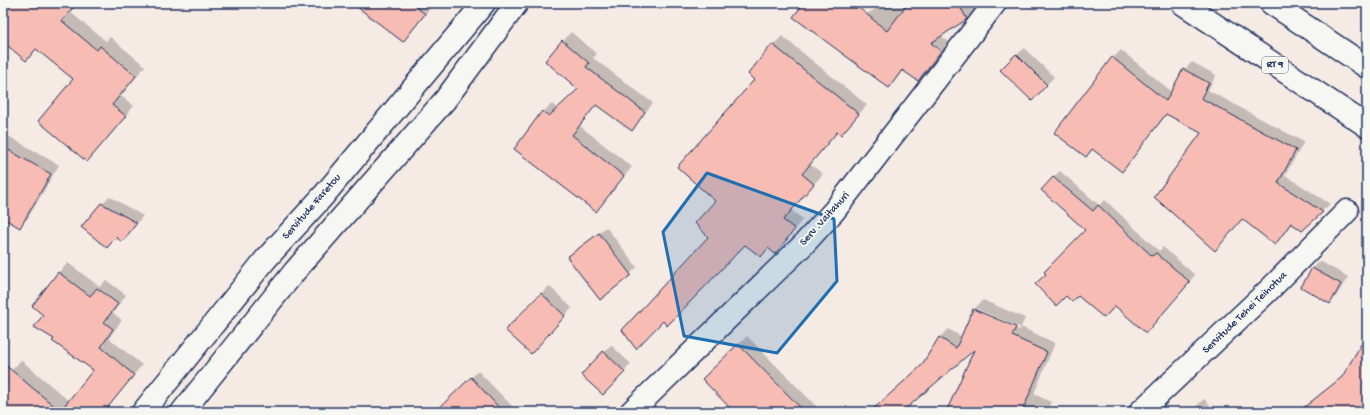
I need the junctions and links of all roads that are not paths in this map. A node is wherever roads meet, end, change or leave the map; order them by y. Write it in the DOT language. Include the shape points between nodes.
graph roads {
  1 [pos="484,3"];
  2 [pos="517,3"];
  3 [pos="994,3"];
  4 [pos="1182,3"];
  5 [pos="1271,3"];
  6 [pos="1367,67"];
  7 [pos="1367,126"];
  8 [pos="1347,211"];
  9 [pos="143,412"];
  10 [pos="182,412"];
  11 [pos="631,412"];
  12 [pos="1140,412"];
  1 -- 9 [label="main road, Servitude Faretou" via="324,195 265,260"];
  2 -- 10 [label="main road" via="445,100 295,271"];
  3 -- 11 [label="main road, Serv .Vaitahuri" via="834,211 803,245"];
  4 -- 7 [label="main road, RT 9"];
  5 -- 6 [label="main road"];
  8 -- 12 [label="main road, Servitude Tehei Teihotua" via="1271,288"];
}
